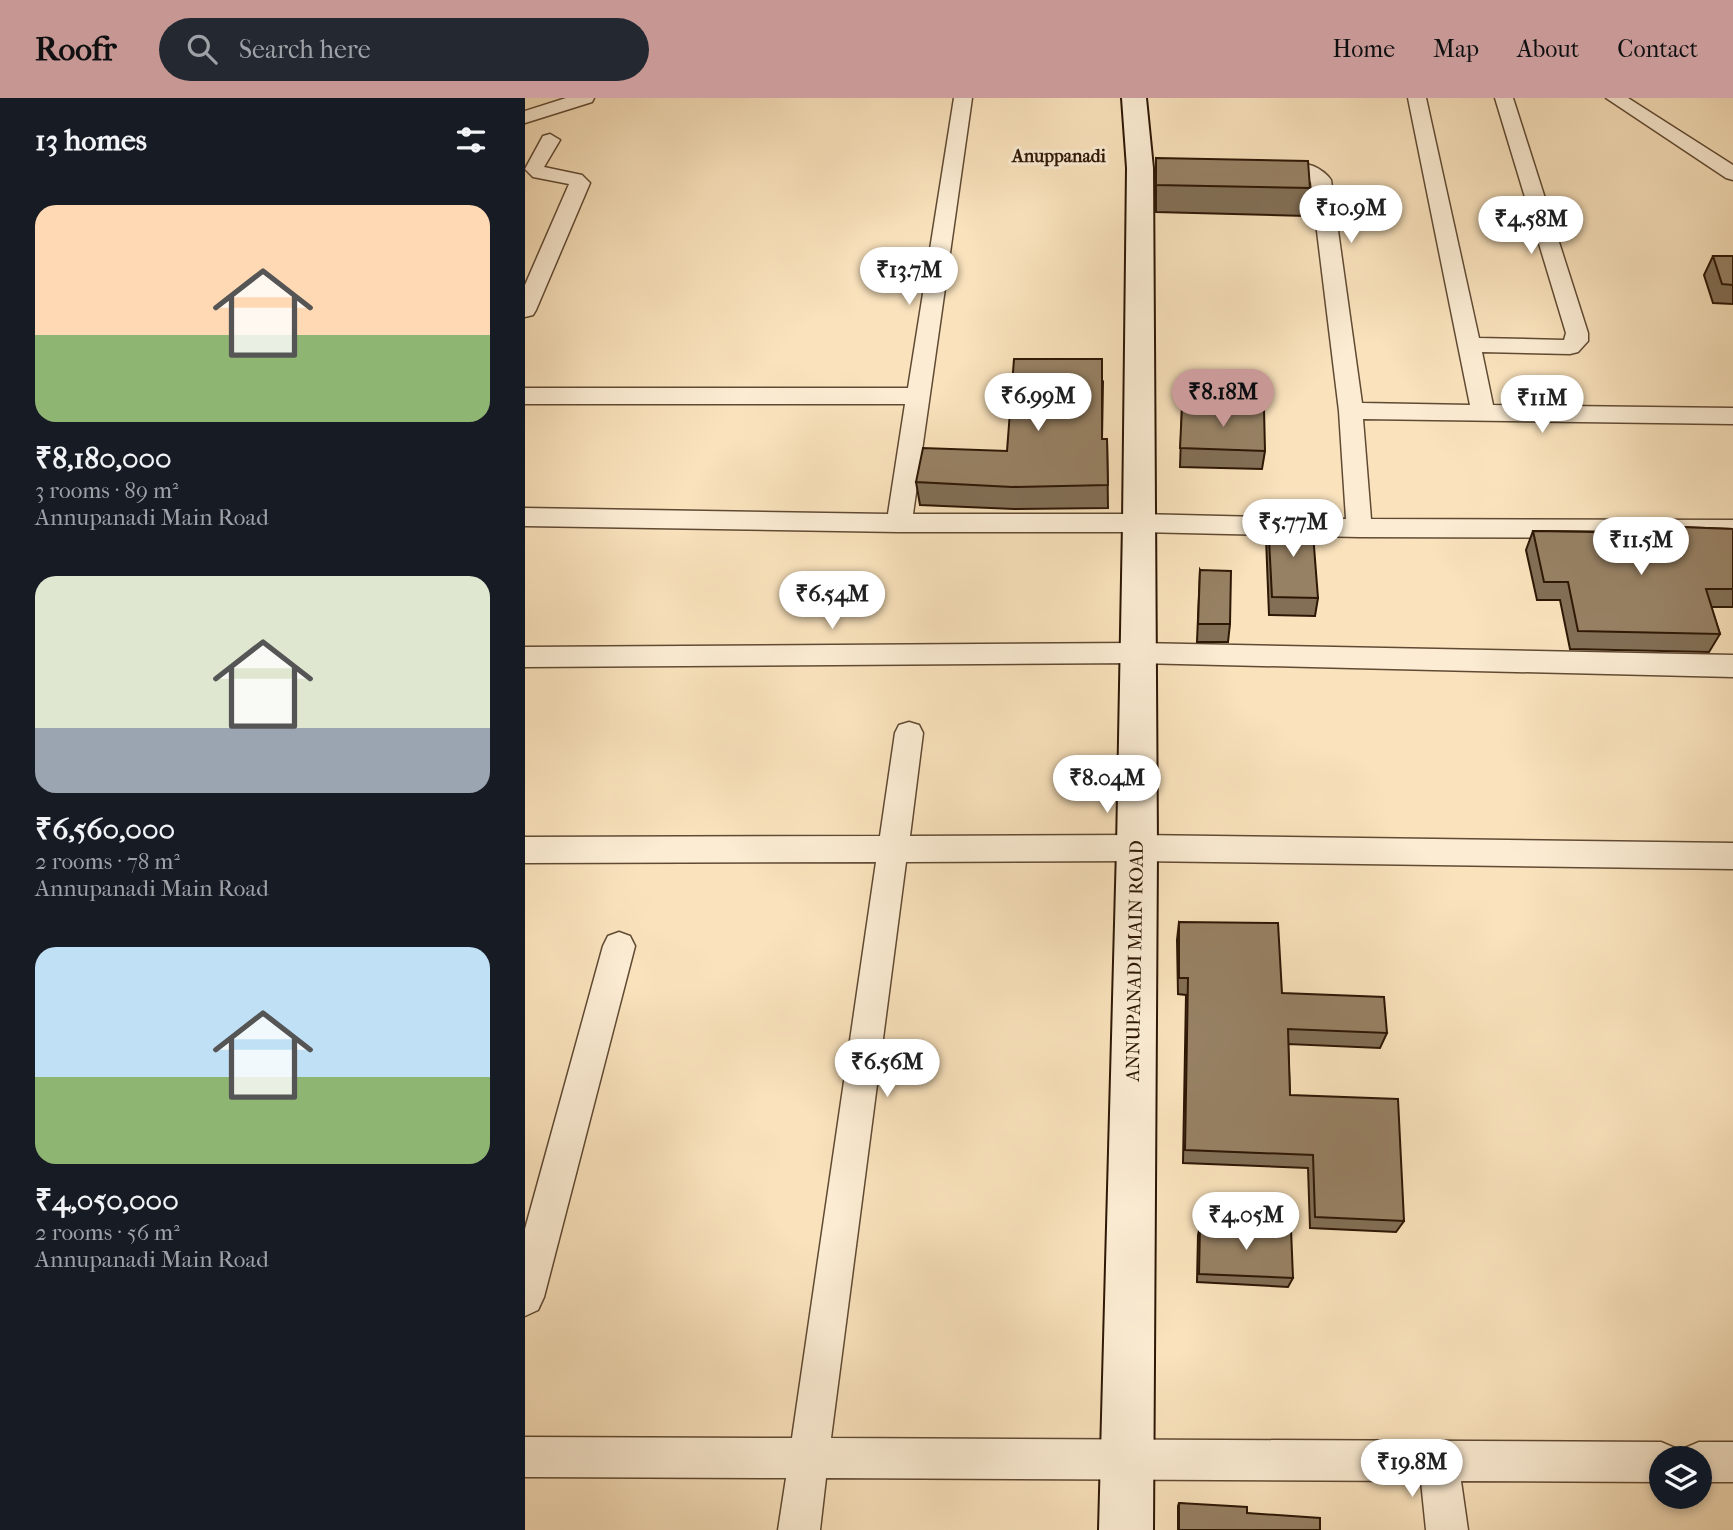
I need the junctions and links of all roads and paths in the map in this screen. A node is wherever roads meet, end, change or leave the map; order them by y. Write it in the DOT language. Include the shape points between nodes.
graph roads {
  1 [pos="585,98"];
  2 [pos="963,98"];
  3 [pos="1135,98"];
  4 [pos="1417,98"];
  5 [pos="1504,98"];
  6 [pos="1615,98"];
  7 [pos="525,117"];
  8 [pos="551,140"];
  9 [pos="1246,168"];
  10 [pos="1733,174"];
  11 [pos="525,310"];
  12 [pos="1469,345"];
  13 [pos="525,396"];
  14 [pos="917,396"];
  15 [pos="1351,411"];
  16 [pos="1483,412"];
  17 [pos="1733,416"];
  18 [pos="525,517"];
  19 [pos="899,523"];
  20 [pos="1139,523"];
  21 [pos="1359,528"];
  22 [pos="1733,529"];
  23 [pos="1138,653"];
  24 [pos="525,657"];
  25 [pos="1733,666"];
  26 [pos="909,733"];
  27 [pos="1137,848"];
  28 [pos="895,849"];
  29 [pos="525,850"];
  30 [pos="1733,856"];
  31 [pos="619,946"];
  32 [pos="525,1297"];
  33 [pos="525,1457"];
  34 [pos="808,1458"];
  35 [pos="1126,1460"];
  36 [pos="1439,1461"];
  37 [pos="1649,1462"];
  38 [pos="799,1530"];
  39 [pos="1126,1530"];
  40 [pos="1447,1530"];
  1 -- 7 [label="street"];
  2 -- 14 [label="street"];
  3 -- 20 [label="street, ANNUPANADI MAIN ROAD" via="1153,168"];
  4 -- 12 [label="street"];
  5 -- 12 [label="street" via="1577,341 1559,348"];
  6 -- 10 [label="street"];
  8 -- 11 [label="street" via="534,168 580,183"];
  9 -- 15 [label="street" via="1309,171 1321,180"];
  12 -- 16 [label="street"];
  13 -- 14 [label="street"];
  14 -- 19 [label="street"];
  15 -- 16 [label="street"];
  15 -- 21 [label="street"];
  16 -- 17 [label="street"];
  18 -- 19 [label="street"];
  19 -- 20 [label="street"];
  20 -- 21 [label="street"];
  20 -- 23 [label="street, ANNUPANADI MAIN ROAD"];
  21 -- 22 [label="street"];
  23 -- 24 [label="street"];
  23 -- 25 [label="street"];
  23 -- 27 [label="street, ANNUPANADI MAIN ROAD"];
  26 -- 28 [label="street"];
  27 -- 28 [label="street"];
  27 -- 30 [label="street"];
  27 -- 35 [label="street, ANNUPANADI MAIN ROAD"];
  28 -- 29 [label="street"];
  28 -- 34 [label="street"];
  31 -- 32 [label="street"];
  33 -- 34 [label="street"];
  34 -- 35 [label="street"];
  34 -- 38 [label="street"];
  35 -- 36 [label="street"];
  35 -- 39 [label="street, ANNUPANADI MAIN ROAD"];
  36 -- 37 [label="street"];
  36 -- 40 [label="street"];
}
